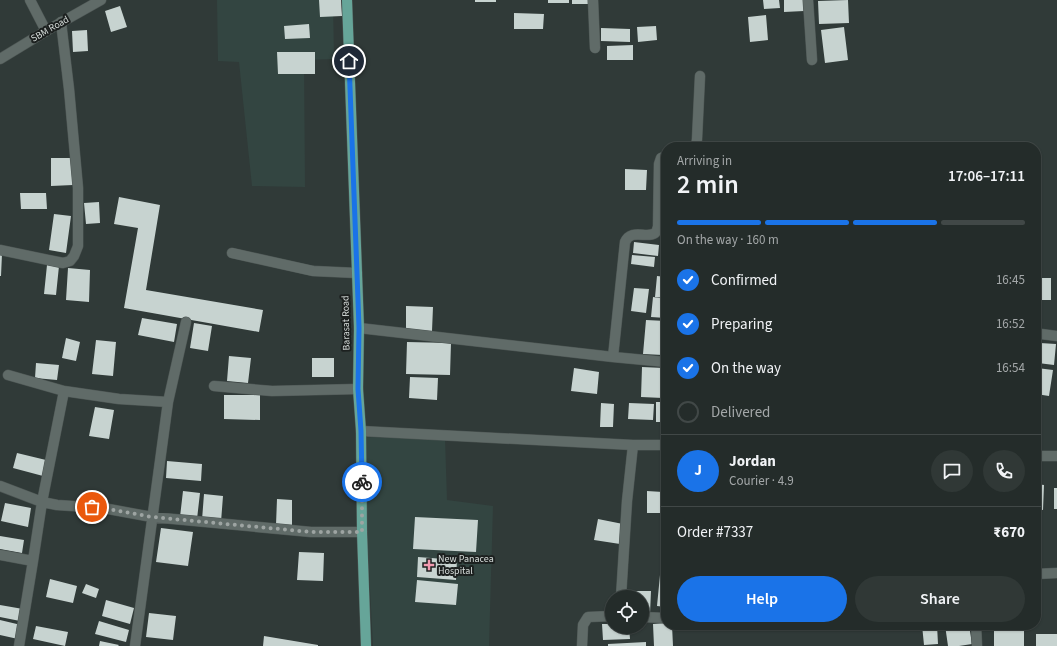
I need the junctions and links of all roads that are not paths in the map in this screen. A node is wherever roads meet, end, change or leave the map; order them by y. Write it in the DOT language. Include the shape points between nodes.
graph roads {
  1 [pos="30,0"];
  2 [pos="101,0"];
  3 [pos="347,0"];
  4 [pos="593,0"];
  5 [pos="808,0"];
  6 [pos="61,22"];
  7 [pos="46,31"];
  8 [pos="595,48"];
  9 [pos="0,59"];
  10 [pos="812,60"];
  11 [pos="700,76"];
  12 [pos="697,142"];
  13 [pos="661,158"];
  14 [pos="0,250"];
  15 [pos="232,253"];
  16 [pos="357,273"];
  17 [pos="186,322"];
  18 [pos="359,328"];
  19 [pos="1041,334"];
  20 [pos="1057,336"];
  21 [pos="613,357"];
  22 [pos="661,362"];
  23 [pos="8,376"];
  24 [pos="214,386"];
  25 [pos="358,389"];
  26 [pos="64,391"];
  27 [pos="168,402"];
  28 [pos="361,431"];
  29 [pos="633,445"];
  30 [pos="661,445"];
  31 [pos="1041,456"];
  32 [pos="1057,456"];
  33 [pos="0,486"];
  34 [pos="42,502"];
  35 [pos="152,517"];
  36 [pos="362,532"];
  37 [pos="0,555"];
  38 [pos="34,561"];
  39 [pos="1057,573"];
  40 [pos="1041,574"];
  41 [pos="622,590"];
  42 [pos="605,616"];
  43 [pos="649,617"];
  44 [pos="661,618"];
  45 [pos="976,630"];
  46 [pos="19,646"];
  47 [pos="135,646"];
  48 [pos="366,646"];
  49 [pos="582,646"];
  50 [pos="977,646"];
  1 -- 7 [label="street"];
  2 -- 6 [label="street, SBM Road"];
  3 -- 16 [label="main road, Barasat Road"];
  4 -- 8 [label="street"];
  5 -- 10 [label="street"];
  6 -- 7 [label="street, SBM Road"];
  6 -- 14 [label="street" via="78,188 78,246 70,261 63,263"];
  7 -- 9 [label="street, SBM Road"];
  11 -- 12 [label="street"];
  13 -- 21 [label="street" via="657,230 652,234 629,236 625,242"];
  15 -- 16 [label="street" via="313,271"];
  16 -- 18 [label="main road, Barasat Road"];
  17 -- 27 [label="street"];
  18 -- 21 [label="street"];
  18 -- 25 [label="main road, Barasat Road"];
  19 -- 20 [label="street"];
  21 -- 22 [label="street"];
  23 -- 26 [label="street"];
  24 -- 25 [label="street" via="272,391"];
  25 -- 28 [label="main road, Barasat Road"];
  26 -- 27 [label="street" via="119,399"];
  26 -- 34 [label="street"];
  27 -- 35 [label="street"];
  28 -- 29 [label="street"];
  28 -- 36 [label="main road, Barasat Road"];
  29 -- 30 [label="street"];
  29 -- 41 [label="street"];
  31 -- 32 [label="street"];
  33 -- 34 [label="street"];
  34 -- 35 [label="street" via="103,508"];
  34 -- 38 [label="street"];
  35 -- 36 [label="street" via="311,532"];
  35 -- 47 [label="street"];
  36 -- 48 [label="main road, Barasat Road"];
  37 -- 38 [label="street"];
  38 -- 46 [label="street"];
  39 -- 40 [label="street"];
  42 -- 49 [label="street" via="588,617 583,625"];
  43 -- 44 [label="street"];
  45 -- 50 [label="street"];
}
